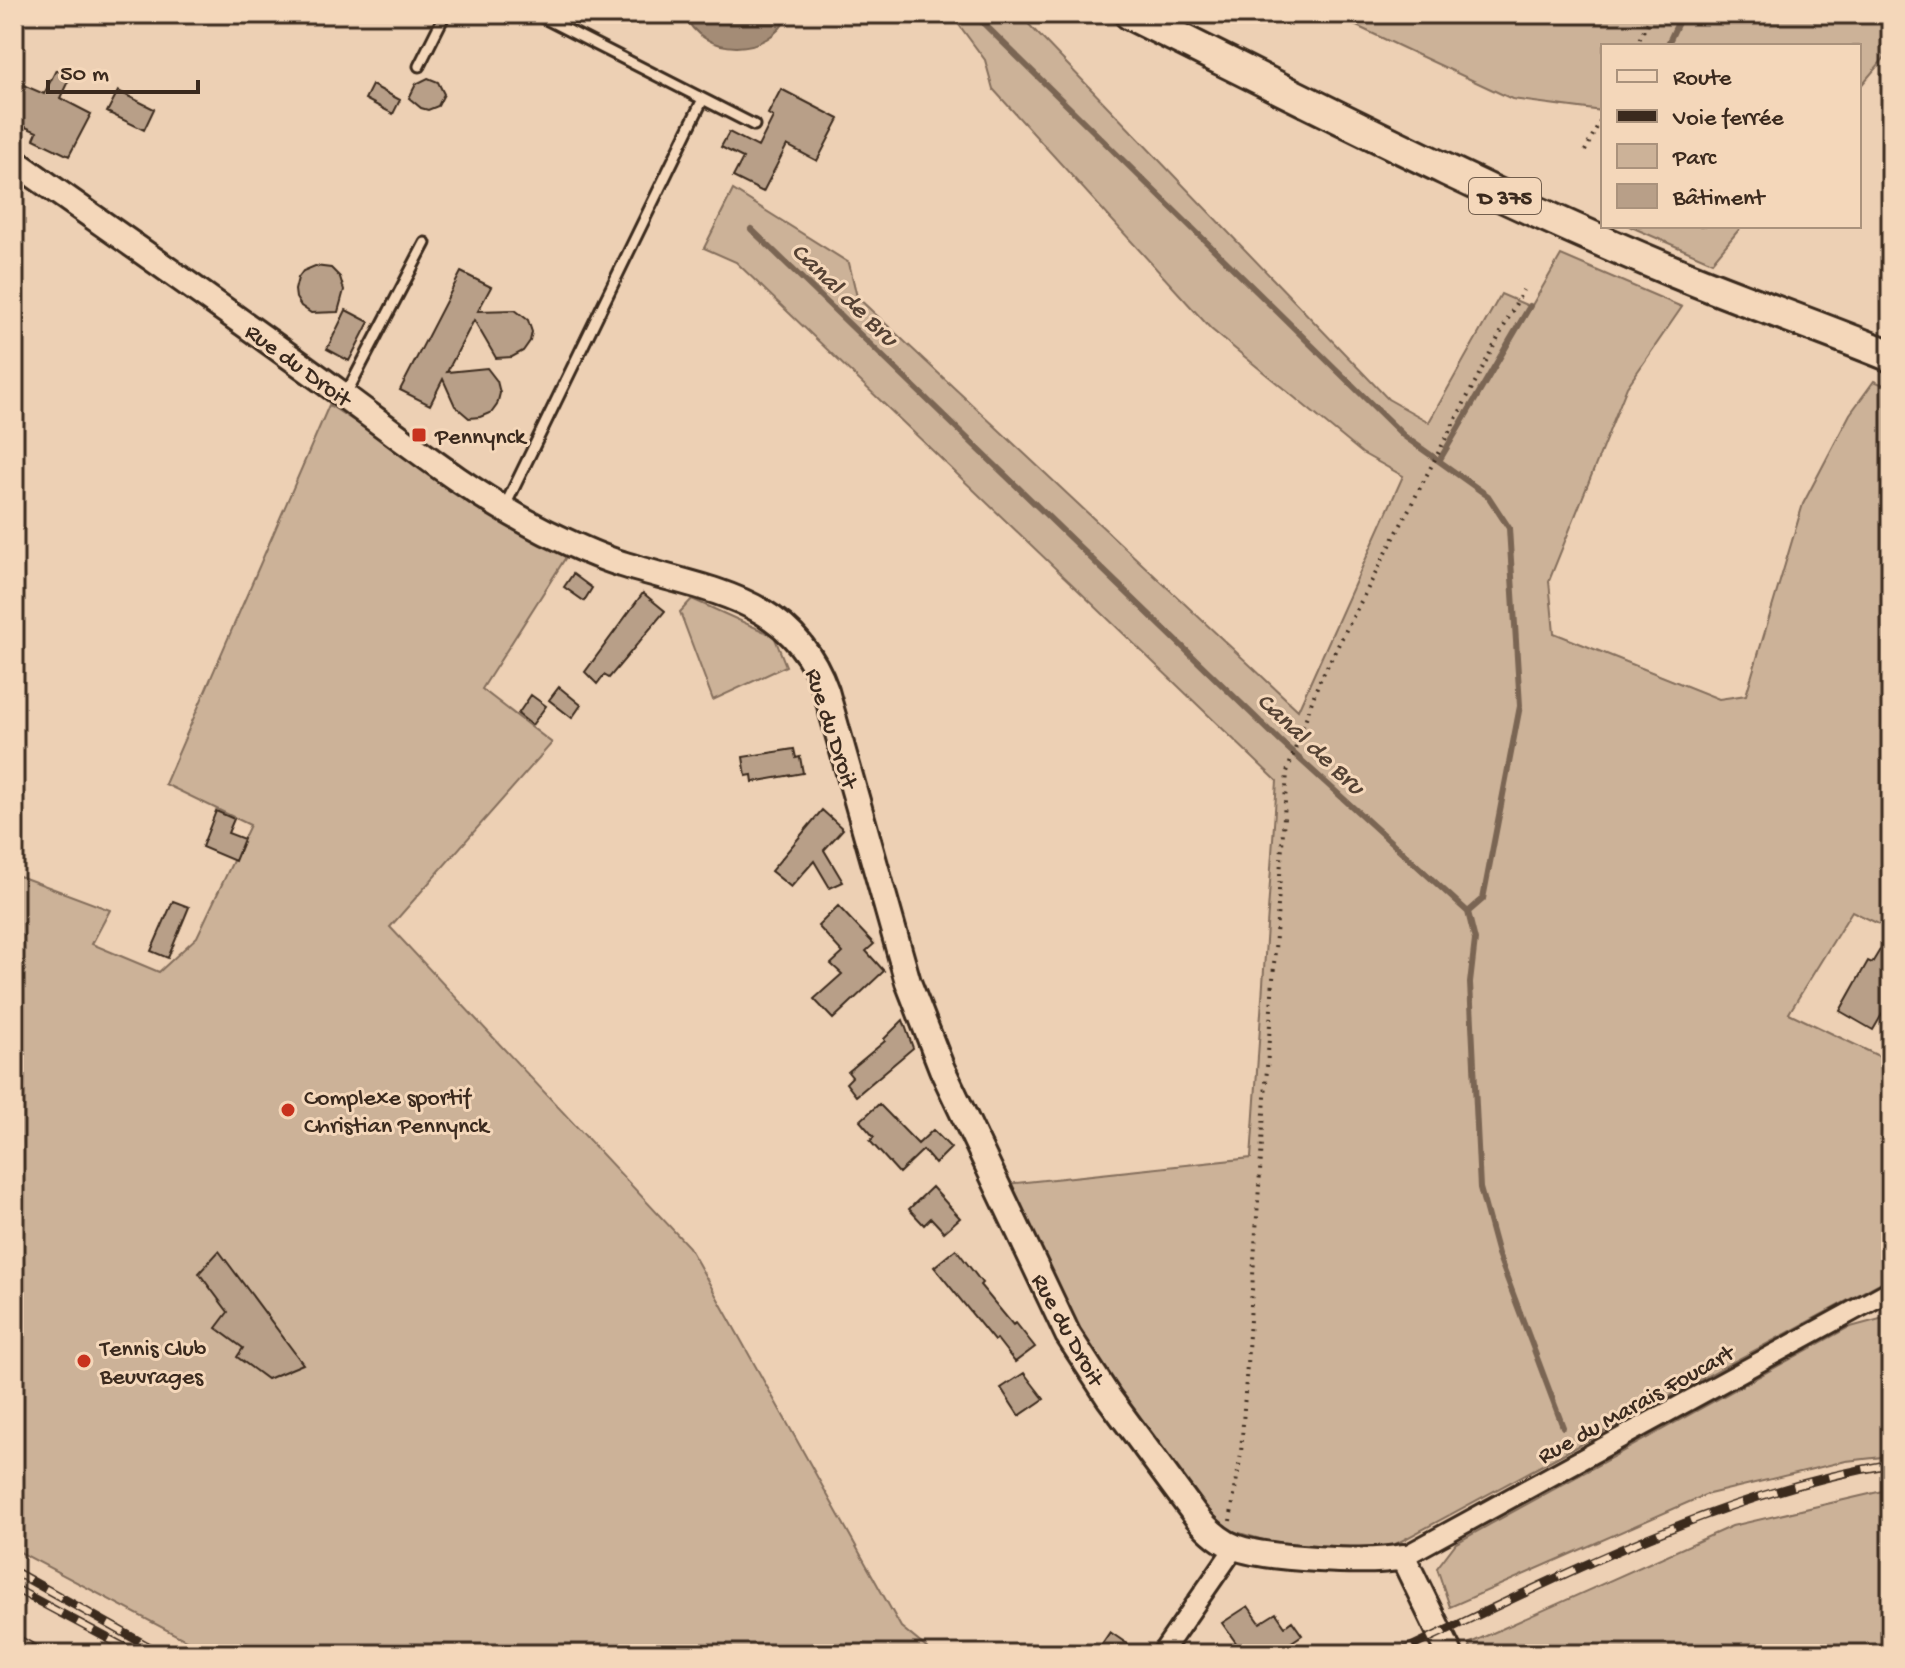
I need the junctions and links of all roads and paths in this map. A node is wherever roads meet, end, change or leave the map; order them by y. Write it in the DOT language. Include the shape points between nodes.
graph roads {
  1 [pos="445,14"];
  2 [pos="536,14"];
  3 [pos="1130,14"];
  4 [pos="1652,14"];
  5 [pos="1637,44"];
  6 [pos="419,66"];
  7 [pos="703,99"];
  8 [pos="1601,119"];
  9 [pos="754,125"];
  10 [pos="1585,151"];
  11 [pos="14,161"];
  12 [pos="425,243"];
  13 [pos="1523,290"];
  14 [pos="1891,356"];
  15 [pos="345,396"];
  16 [pos="504,509"];
  17 [pos="1891,1290"];
  18 [pos="1231,1545"];
  19 [pos="1403,1557"];
  20 [pos="1161,1654"];
  21 [pos="1450,1654"];
  1 -- 6 [label="lane"];
  2 -- 7 [label="lane"];
  3 -- 14 [label="main road, D 375" via="1555,220"];
  4 -- 5 [label="path"];
  7 -- 9 [label="lane"];
  7 -- 16 [label="lane"];
  8 -- 10 [label="path"];
  11 -- 15 [label="street, Rue du Droit"];
  12 -- 15 [label="lane"];
  13 -- 18 [label="path" via="1318,684 1290,761"];
  15 -- 16 [label="street, Rue du Droit"];
  16 -- 18 [label="street, Rue du Droit" via="607,559 750,604 782,625 806,650 826,691 918,1010 1019,1236 1096,1380 1196,1516"];
  17 -- 19 [label="street, Rue du Marais Foucart"];
  18 -- 19 [label="street" via="1259,1553 1368,1561"];
  18 -- 20 [label="street"];
  19 -- 21 [label="street"];
}
